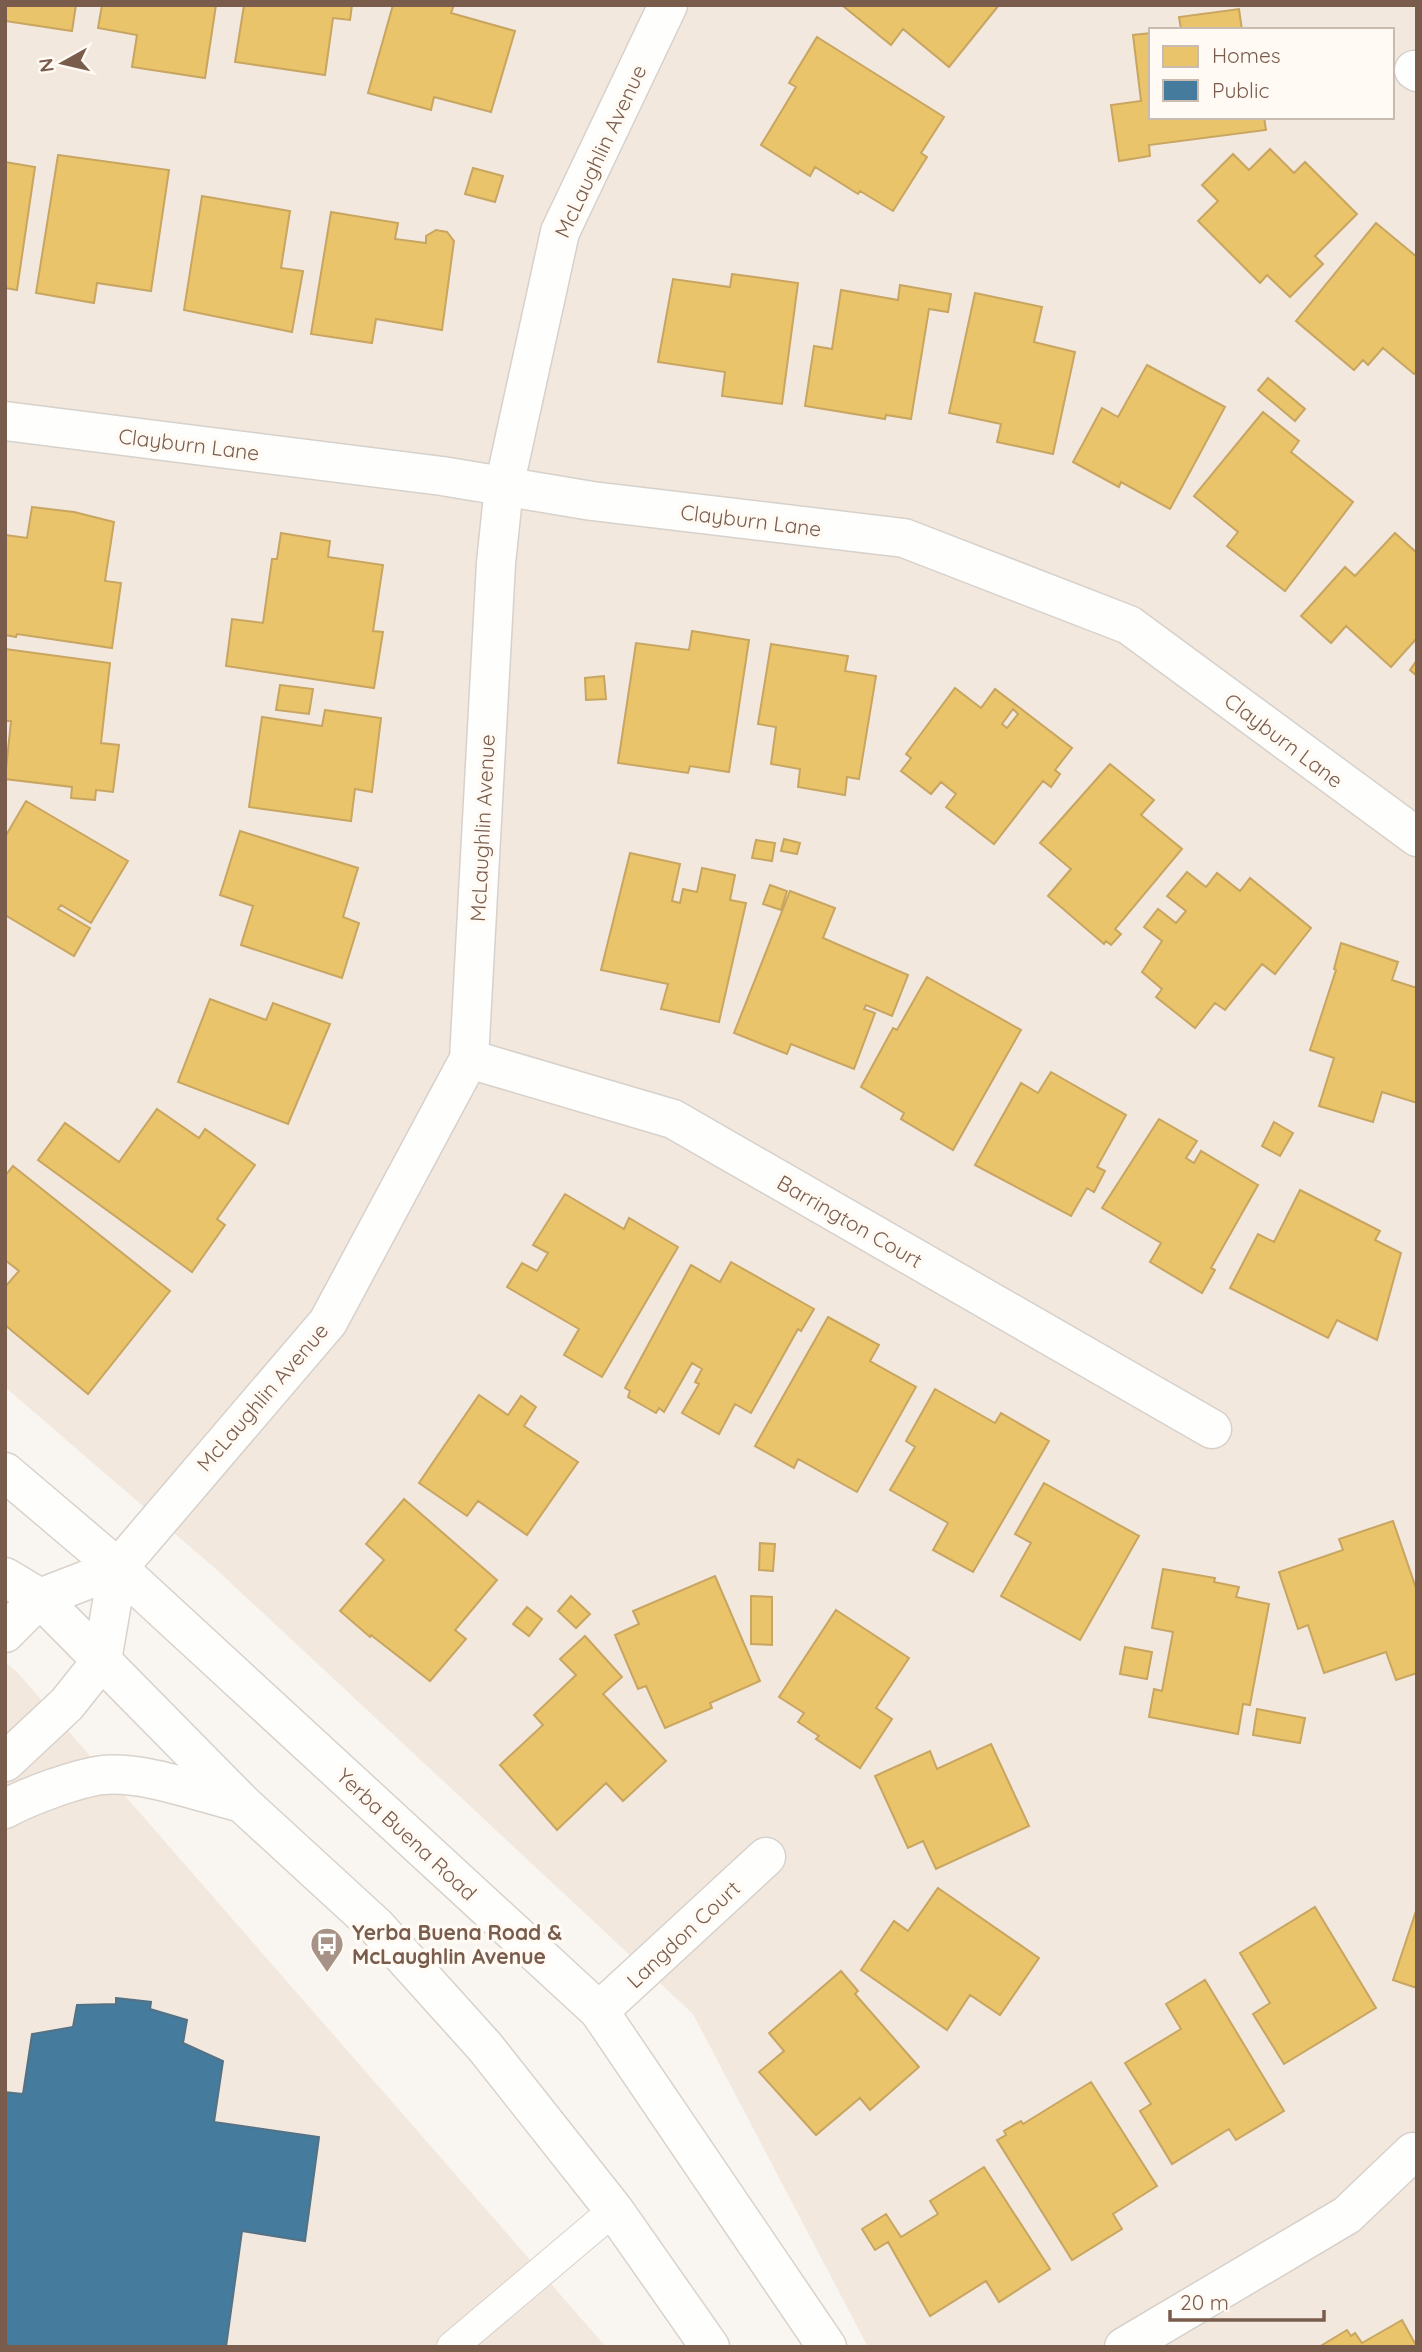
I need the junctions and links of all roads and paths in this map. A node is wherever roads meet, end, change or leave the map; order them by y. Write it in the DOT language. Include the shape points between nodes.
graph roads {
  1 [pos="668,5"];
  2 [pos="5,421"];
  3 [pos="504,487"];
  4 [pos="1417,837"];
  5 [pos="469,1059"];
  6 [pos="1212,1429"];
  7 [pos="5,1472"];
  8 [pos="118,1568"];
  9 [pos="5,1577"];
  10 [pos="40,1598"];
  11 [pos="5,1633"];
  12 [pos="102,1660"];
  13 [pos="5,1762"];
  14 [pos="242,1803"];
  15 [pos="5,1809"];
  16 [pos="766,1857"];
  17 [pos="600,2011"];
  18 [pos="1413,2152"];
  19 [pos="614,2210"];
  20 [pos="452,2347"];
  21 [pos="709,2347"];
  22 [pos="827,2347"];
  23 [pos="1124,2347"];
  1 -- 3 [label="street, McLaughlin Avenue" via="560,232"];
  2 -- 3 [label="street, Clayburn Lane"];
  3 -- 4 [label="street, Clayburn Lane" via="904,538 1129,625"];
  3 -- 5 [label="street, McLaughlin Avenue"];
  5 -- 6 [label="street, Barrington Court" via="674,1119"];
  5 -- 8 [label="street, McLaughlin Avenue" via="328,1322"];
  7 -- 8 [label="street, Yerba Buena Road"];
  8 -- 10 [label="street, McLaughlin Avenue"];
  8 -- 12 [label="street"];
  8 -- 17 [label="street, Yerba Buena Road"];
  9 -- 10 [label="street"];
  10 -- 11 [label="street, McLaughlin Avenue"];
  10 -- 12 [label="street"];
  12 -- 13 [label="street" via="66,1704"];
  12 -- 14 [label="street"];
  14 -- 15 [label="street" via="132,1777 103,1775 23,1799"];
  14 -- 19 [label="street" via="385,1936 485,2047"];
  16 -- 17 [label="street, Langdon Court"];
  17 -- 22 [label="street, Yerba Buena Road"];
  18 -- 23 [label="street" via="1347,2215"];
  19 -- 20 [label="lane"];
  19 -- 21 [label="street"];
}
